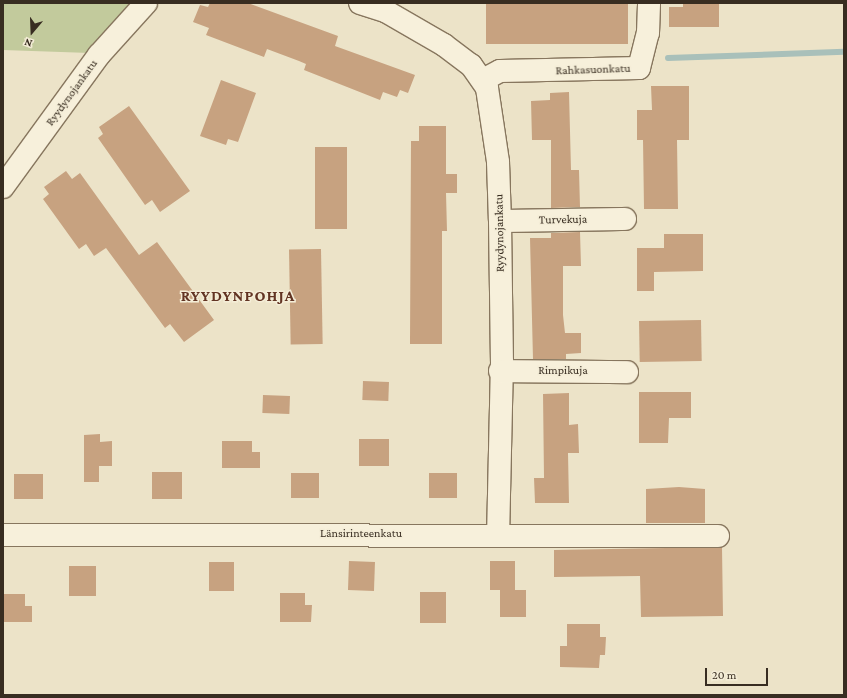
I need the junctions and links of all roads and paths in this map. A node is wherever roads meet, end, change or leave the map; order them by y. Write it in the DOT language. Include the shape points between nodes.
graph roads {
  1 [pos="146,3"];
  2 [pos="360,3"];
  3 [pos="649,3"];
  4 [pos="389,8"];
  5 [pos="483,80"];
  6 [pos="3,187"];
  7 [pos="626,219"];
  8 [pos="500,221"];
  9 [pos="500,371"];
  10 [pos="627,372"];
  11 [pos="498,534"];
  12 [pos="3,535"];
  13 [pos="718,536"];
  1 -- 6 [label="street, Ryydynojankatu" via="99,55"];
  2 -- 4 [label="street, Ryydynojankatu"];
  3 -- 5 [label="street, Rahkasuonkatu" via="648,33 639,68 500,71"];
  4 -- 5 [label="street, Ryydynojankatu" via="471,65"];
  5 -- 8 [label="street, Ryydynojankatu" via="495,133"];
  7 -- 8 [label="street, Turvekuja"];
  8 -- 9 [label="street, Ryydynojankatu"];
  9 -- 10 [label="street, Rimpikuja"];
  9 -- 11 [label="street, Ryydynojankatu"];
  11 -- 12 [label="street, Länsirinteenkatu"];
  11 -- 13 [label="street, Länsirinteenkatu"];
}
